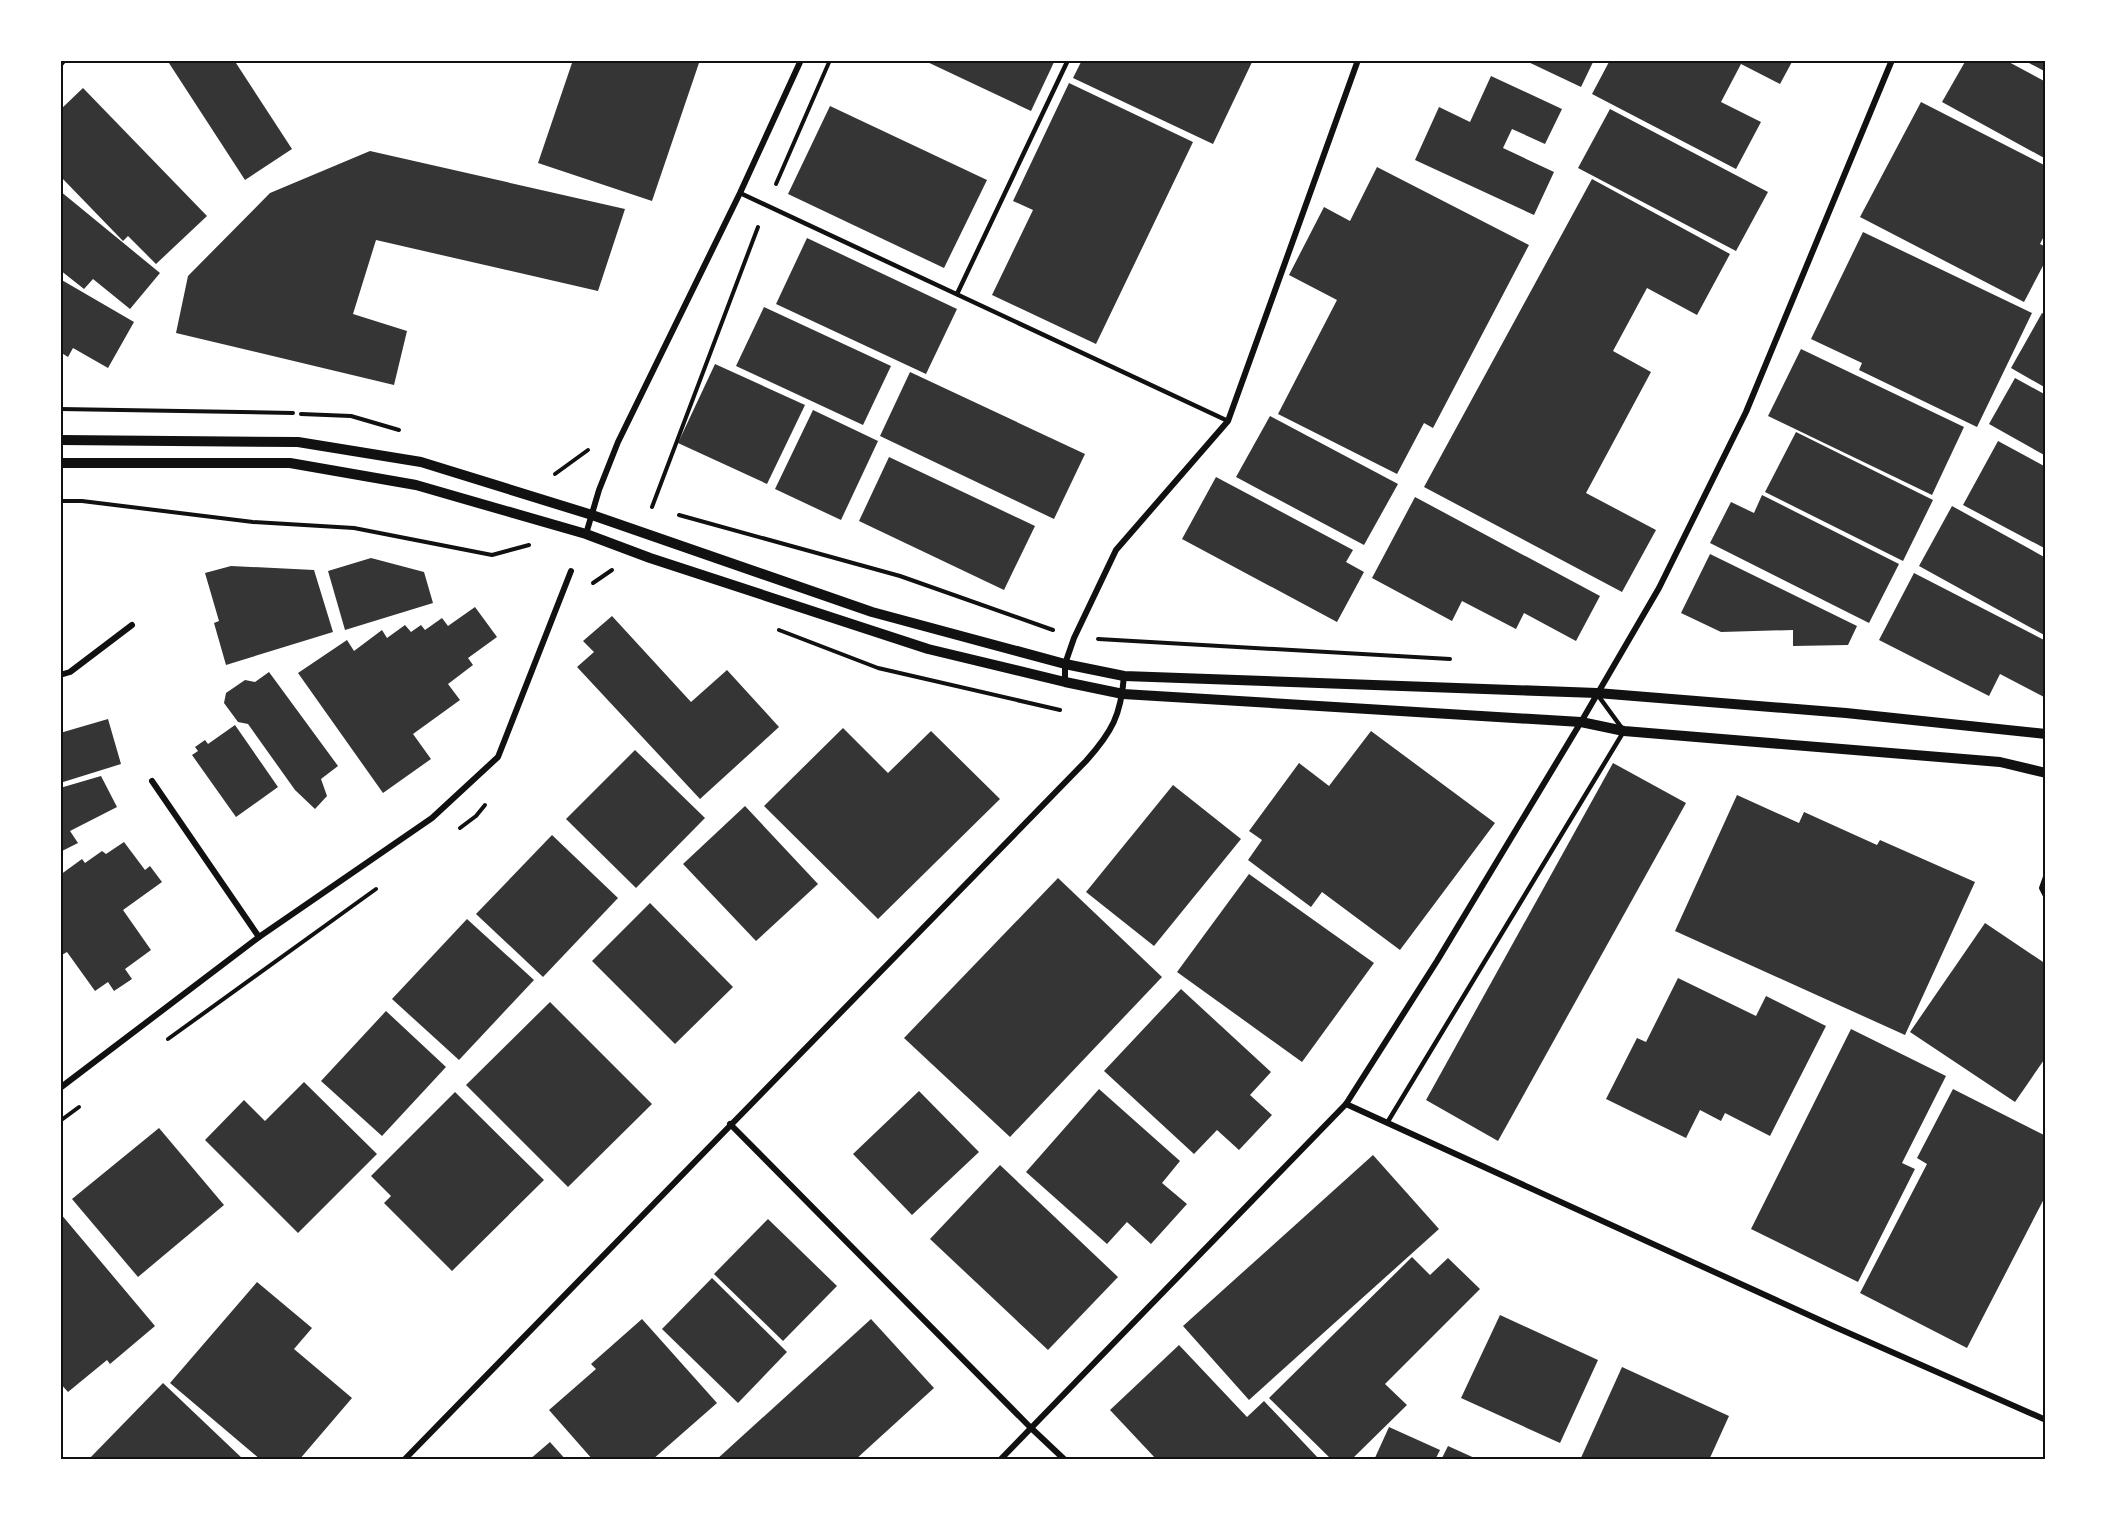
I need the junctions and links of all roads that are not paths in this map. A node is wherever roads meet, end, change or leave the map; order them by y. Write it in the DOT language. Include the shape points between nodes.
graph roads {
  1 [pos="801,60"];
  2 [pos="1068,60"];
  3 [pos="1358,60"];
  4 [pos="1893,60"];
  5 [pos="740,194"];
  6 [pos="957,294"];
  7 [pos="1228,421"];
  8 [pos="60,440"];
  9 [pos="60,463"];
  10 [pos="592,515"];
  11 [pos="586,534"];
  12 [pos="572,571"];
  13 [pos="132,625"];
  14 [pos="1065,664"];
  15 [pos="60,675"];
  16 [pos="1124,676"];
  17 [pos="1065,682"];
  18 [pos="1597,693"];
  19 [pos="1123,694"];
  20 [pos="1581,722"];
  21 [pos="1624,731"];
  22 [pos="2046,734"];
  23 [pos="2046,774"];
  24 [pos="152,781"];
  25 [pos="259,937"];
  26 [pos="60,1088"];
  27 [pos="1346,1104"];
  28 [pos="1387,1123"];
  29 [pos="730,1124"];
  30 [pos="2046,1420"];
  31 [pos="1030,1427"];
  32 [pos="404,1460"];
  33 [pos="1000,1460"];
  34 [pos="1065,1460"];
  1 -- 5 [label="street"];
  2 -- 6 [label="lane"];
  3 -- 7 [label="street"];
  4 -- 18 [label="street" via="1746,412 1659,588"];
  5 -- 6 [label="lane"];
  5 -- 10 [label="street" via="618,442"];
  6 -- 7 [label="lane"];
  7 -- 14 [label="street" via="1116,550"];
  8 -- 10 [label="street" via="298,442 421,462"];
  9 -- 11 [label="street" via="290,464 416,485"];
  10 -- 11 [label="street"];
  10 -- 14 [label="street" via="873,612"];
  11 -- 17 [label="street" via="928,649"];
  12 -- 25 [label="street" via="498,757 432,818"];
  13 -- 15 [label="street" via="70,672"];
  14 -- 16 [label="street"];
  14 -- 17 [label="street"];
  16 -- 18 [label="street"];
  16 -- 19 [label="street"];
  17 -- 19 [label="street"];
  18 -- 20 [label="street"];
  18 -- 21 [label="lane"];
  18 -- 22 [label="street"];
  19 -- 20 [label="street"];
  19 -- 29 [label="street" via="1106,737 1086,761"];
  20 -- 21 [label="street"];
  20 -- 27 [label="street"];
  21 -- 23 [label="street" via="2000,762"];
  21 -- 28 [label="lane"];
  24 -- 25 [label="street"];
  25 -- 26 [label="street"];
  27 -- 28 [label="street"];
  27 -- 31 [label="street"];
  28 -- 30 [label="street"];
  29 -- 31 [label="street"];
  29 -- 32 [label="street"];
  31 -- 33 [label="street"];
  31 -- 34 [label="street"];
}
